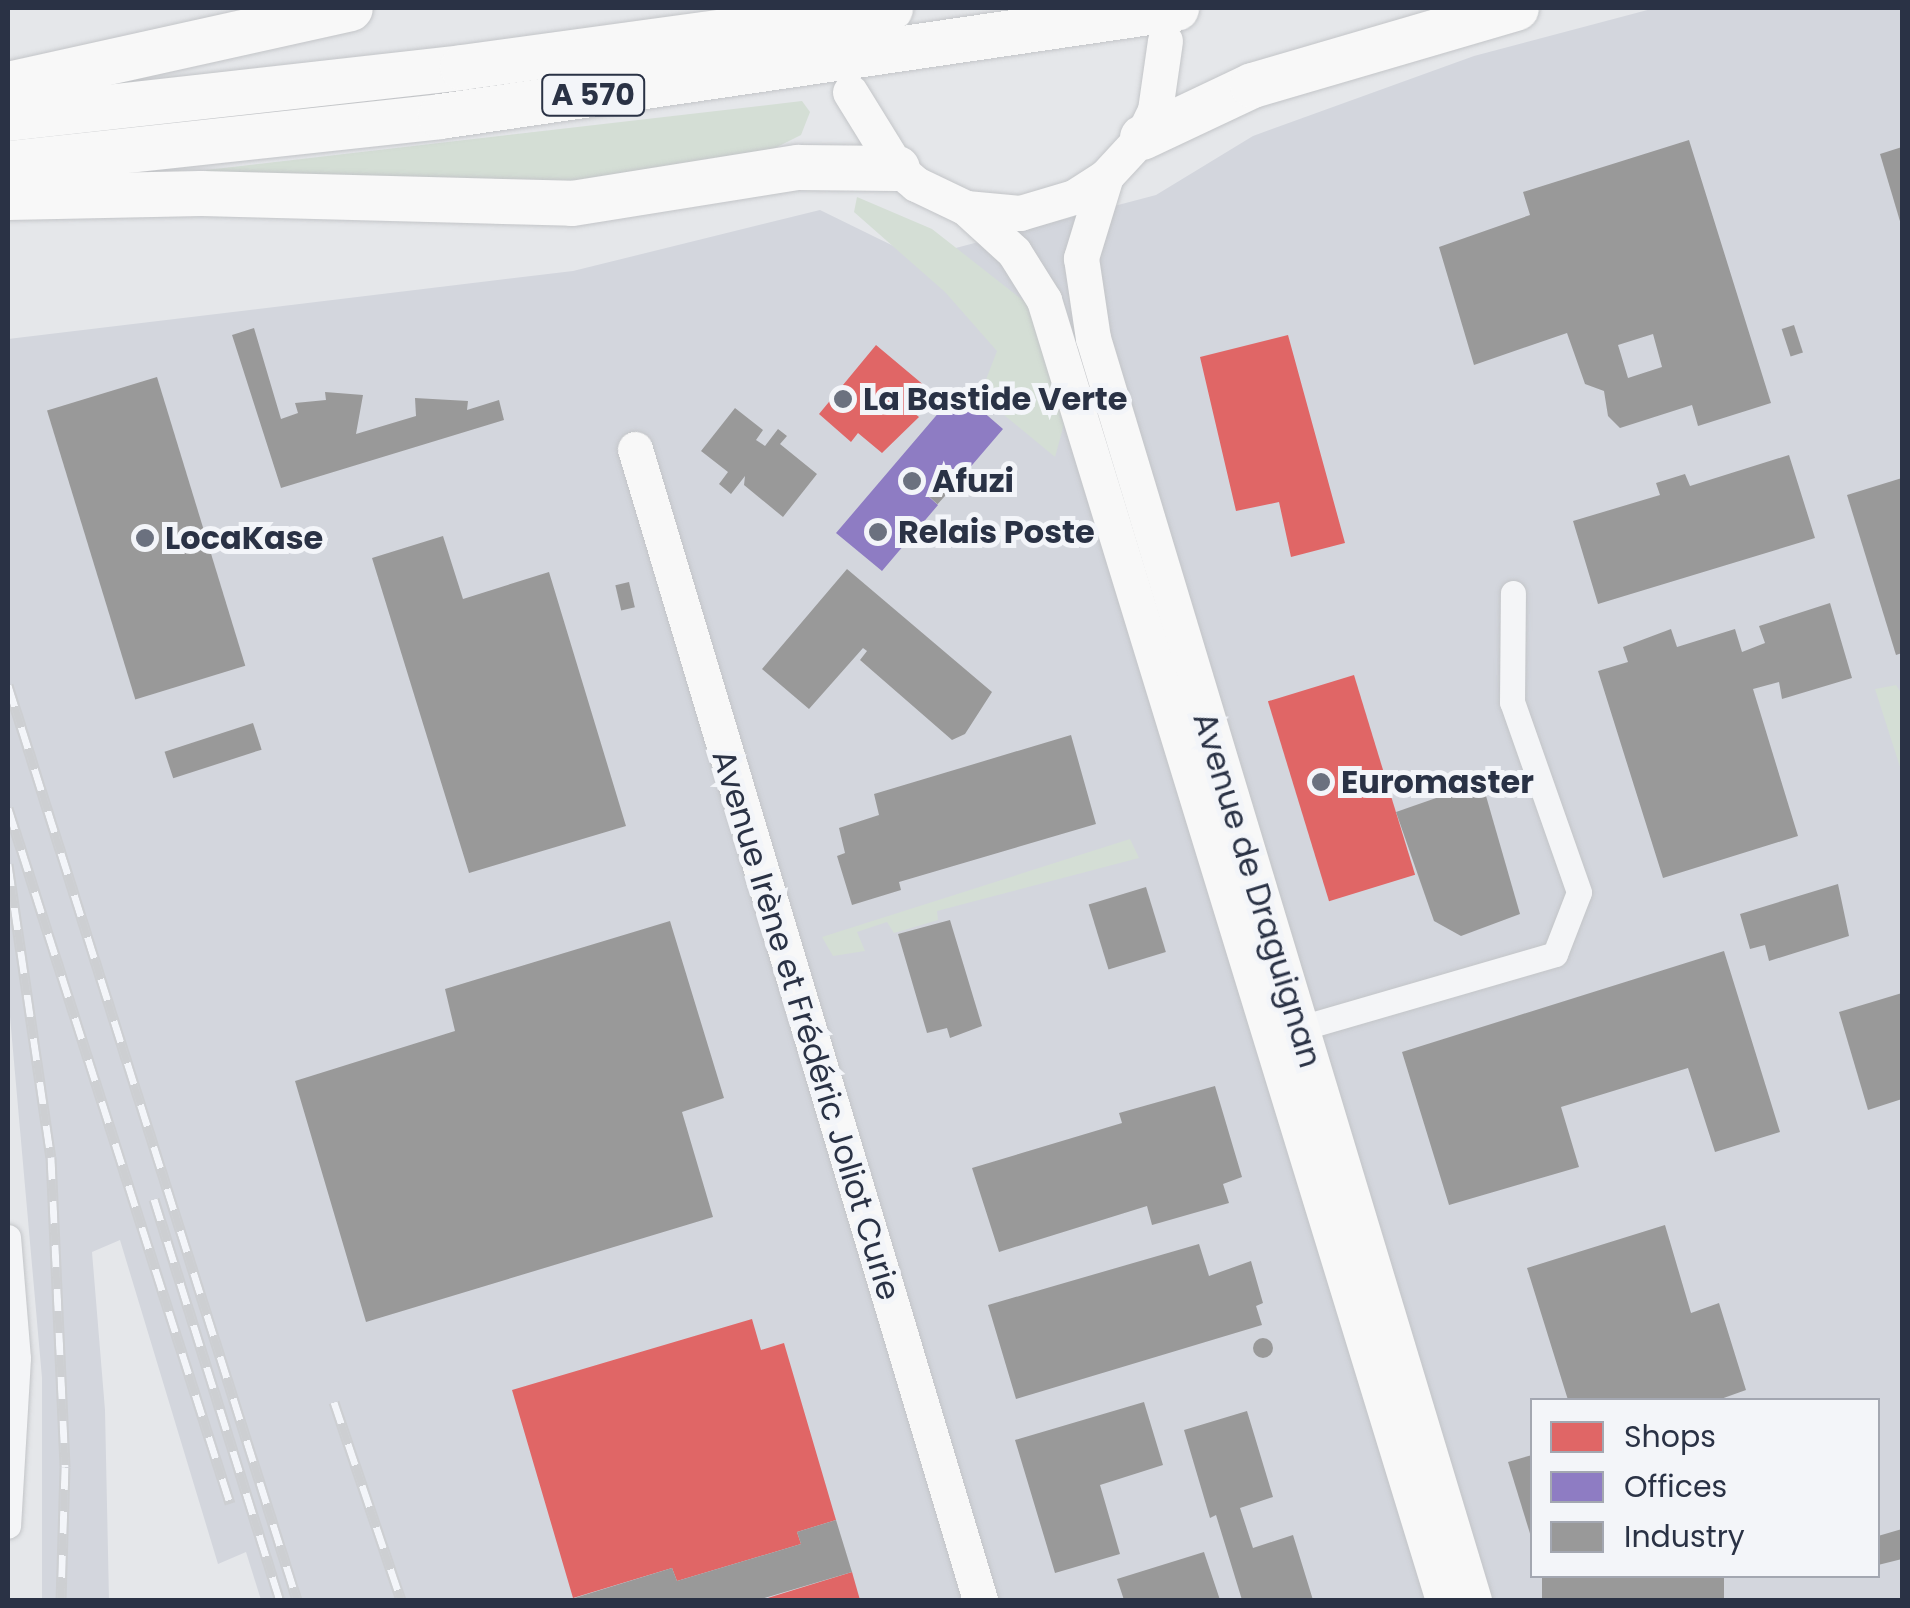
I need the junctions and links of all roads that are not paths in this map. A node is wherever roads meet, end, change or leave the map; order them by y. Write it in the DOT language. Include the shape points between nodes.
graph roads {
  1 [pos="350,8"];
  2 [pos="890,8"];
  3 [pos="1516,8"];
  4 [pos="1171,24"];
  5 [pos="8,84"];
  6 [pos="850,92"];
  7 [pos="8,118"];
  8 [pos="1142,137"];
  9 [pos="8,163"];
  10 [pos="897,168"];
  11 [pos="1106,176"];
  12 [pos="8,196"];
  13 [pos="966,208"];
  14 [pos="635,449"];
  15 [pos="1514,593"];
  16 [pos="1285,1033"];
  17 [pos="8,1237"];
  18 [pos="8,1526"];
  19 [pos="980,1600"];
  20 [pos="1442,1600"];
  21 [pos="1474,1600"];
  1 -- 5 [label="highway"];
  2 -- 7 [label="highway, A 570" via="462,67"];
  3 -- 8 [label="highway" via="1252,85"];
  4 -- 8 [label="main road" via="1155,110"];
  4 -- 9 [label="highway, A 570"];
  6 -- 10 [label="main road"];
  8 -- 11 [label="main road"];
  10 -- 12 [label="highway" via="798,167 572,203 201,193"];
  10 -- 13 [label="main road"];
  11 -- 13 [label="main road" via="1044,208"];
  11 -- 16 [label="main road, Avenue de Draguignan" via="1080,258 1093,338"];
  13 -- 16 [label="main road, Avenue de Draguignan" via="1014,252 1044,300"];
  14 -- 19 [label="main road, Avenue Irène et Frédéric Joliot Curie"];
  15 -- 16 [label="street" via="1512,702 1579,892 1555,954"];
  16 -- 20 [label="main road, Avenue de Draguignan"];
  16 -- 21 [label="main road, Avenue de Draguignan"];
  17 -- 18 [label="street" via="18,1358"];
}
